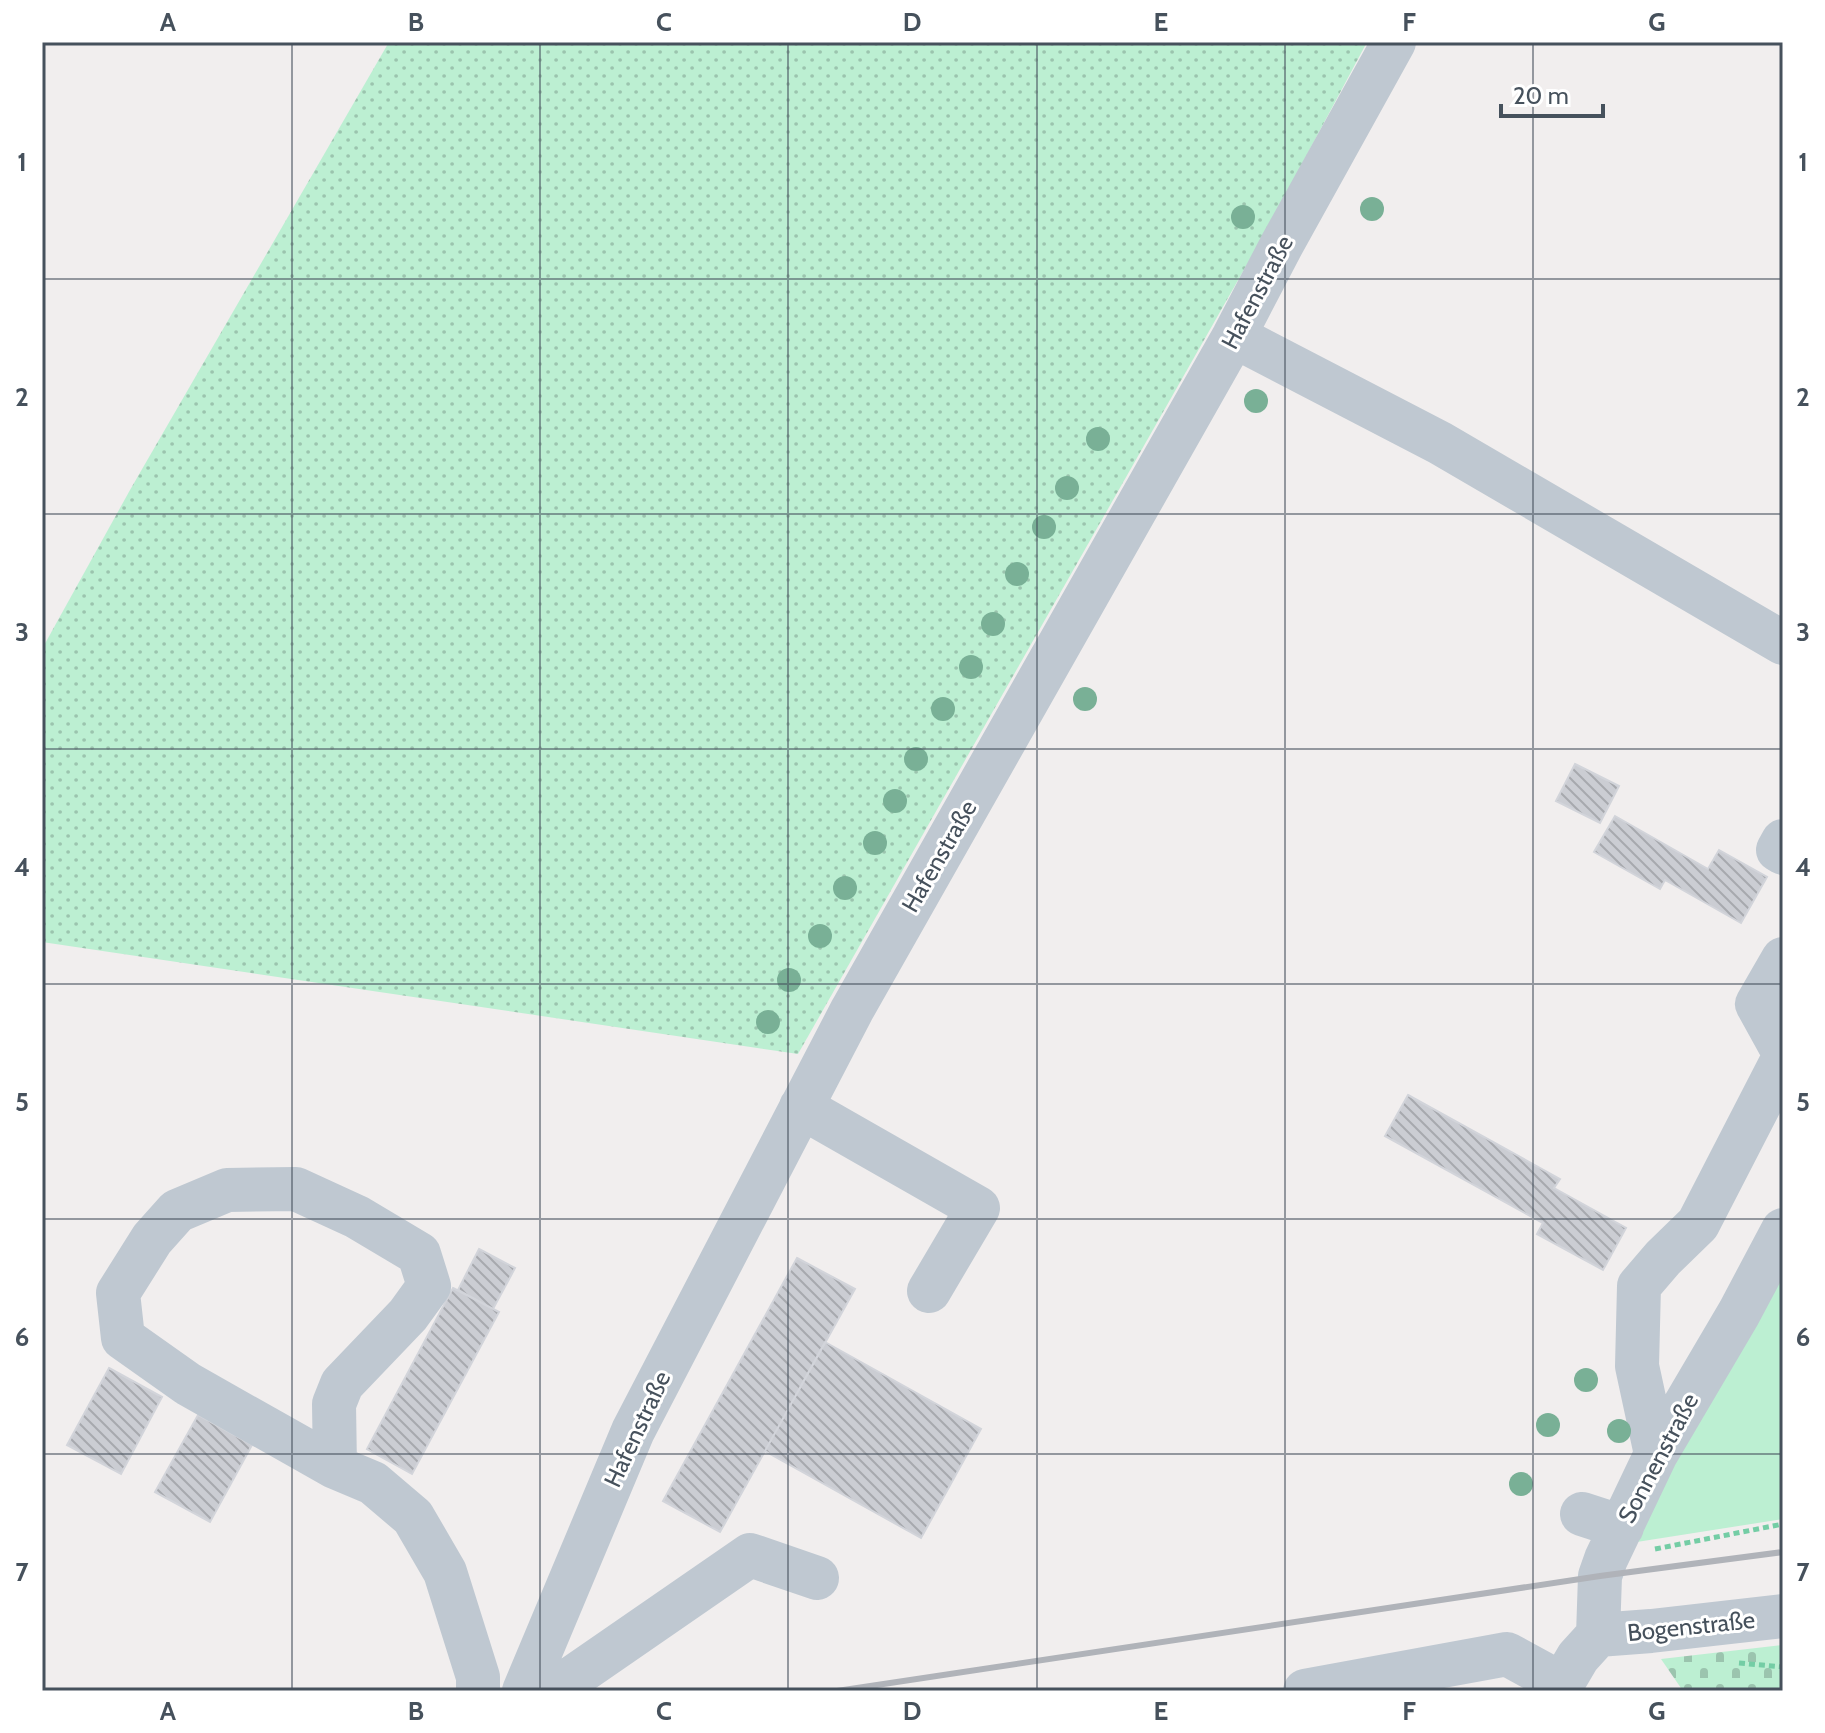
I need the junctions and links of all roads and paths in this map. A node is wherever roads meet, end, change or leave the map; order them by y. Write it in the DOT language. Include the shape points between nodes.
graph roads {
  1 [pos="1394,42"];
  2 [pos="1234,336"];
  3 [pos="1783,643"];
  4 [pos="1783,841"];
  5 [pos="1783,853"];
  6 [pos="1783,959"];
  7 [pos="1783,1051"];
  8 [pos="1783,1059"];
  9 [pos="801,1107"];
  10 [pos="1783,1230"];
  11 [pos="929,1291"];
  12 [pos="1656,1454"];
  13 [pos="335,1467"];
  14 [pos="1783,1524"];
  15 [pos="1603,1533"];
  16 [pos="817,1578"];
  17 [pos="1783,1616"];
  18 [pos="1598,1635"];
  19 [pos="1560,1687"];
  20 [pos="478,1691"];
  21 [pos="524,1691"];
  22 [pos="553,1691"];
  23 [pos="1305,1691"];
  1 -- 2 [label="street, Hafenstraße"];
  2 -- 3 [label="street" via="1440,443"];
  2 -- 9 [label="street, Hafenstraße"];
  4 -- 5 [label="street" via="1778,850"];
  6 -- 7 [label="street" via="1757,1004"];
  8 -- 12 [label="street" via="1698,1224 1639,1286 1637,1366"];
  9 -- 11 [label="street" via="978,1208"];
  9 -- 21 [label="street, Hafenstraße" via="633,1431"];
  10 -- 12 [label="street, Sonnenstraße"];
  12 -- 15 [label="street, Sonnenstraße"];
  13 -- 13 [label="street" via="188,1384 123,1338 118,1293 177,1211 227,1190 296,1189 419,1254 429,1286 342,1384 334,1404"];
  13 -- 20 [label="street" via="373,1483 413,1517 445,1572"];
  14 -- 15 [label="path"];
  15 -- 18 [label="street, Sonnenstraße"];
  16 -- 22 [label="street" via="750,1555"];
  17 -- 18 [label="street, Bogenstraße"];
  18 -- 19 [label="street"];
  19 -- 23 [label="street" via="1507,1654"];
}
